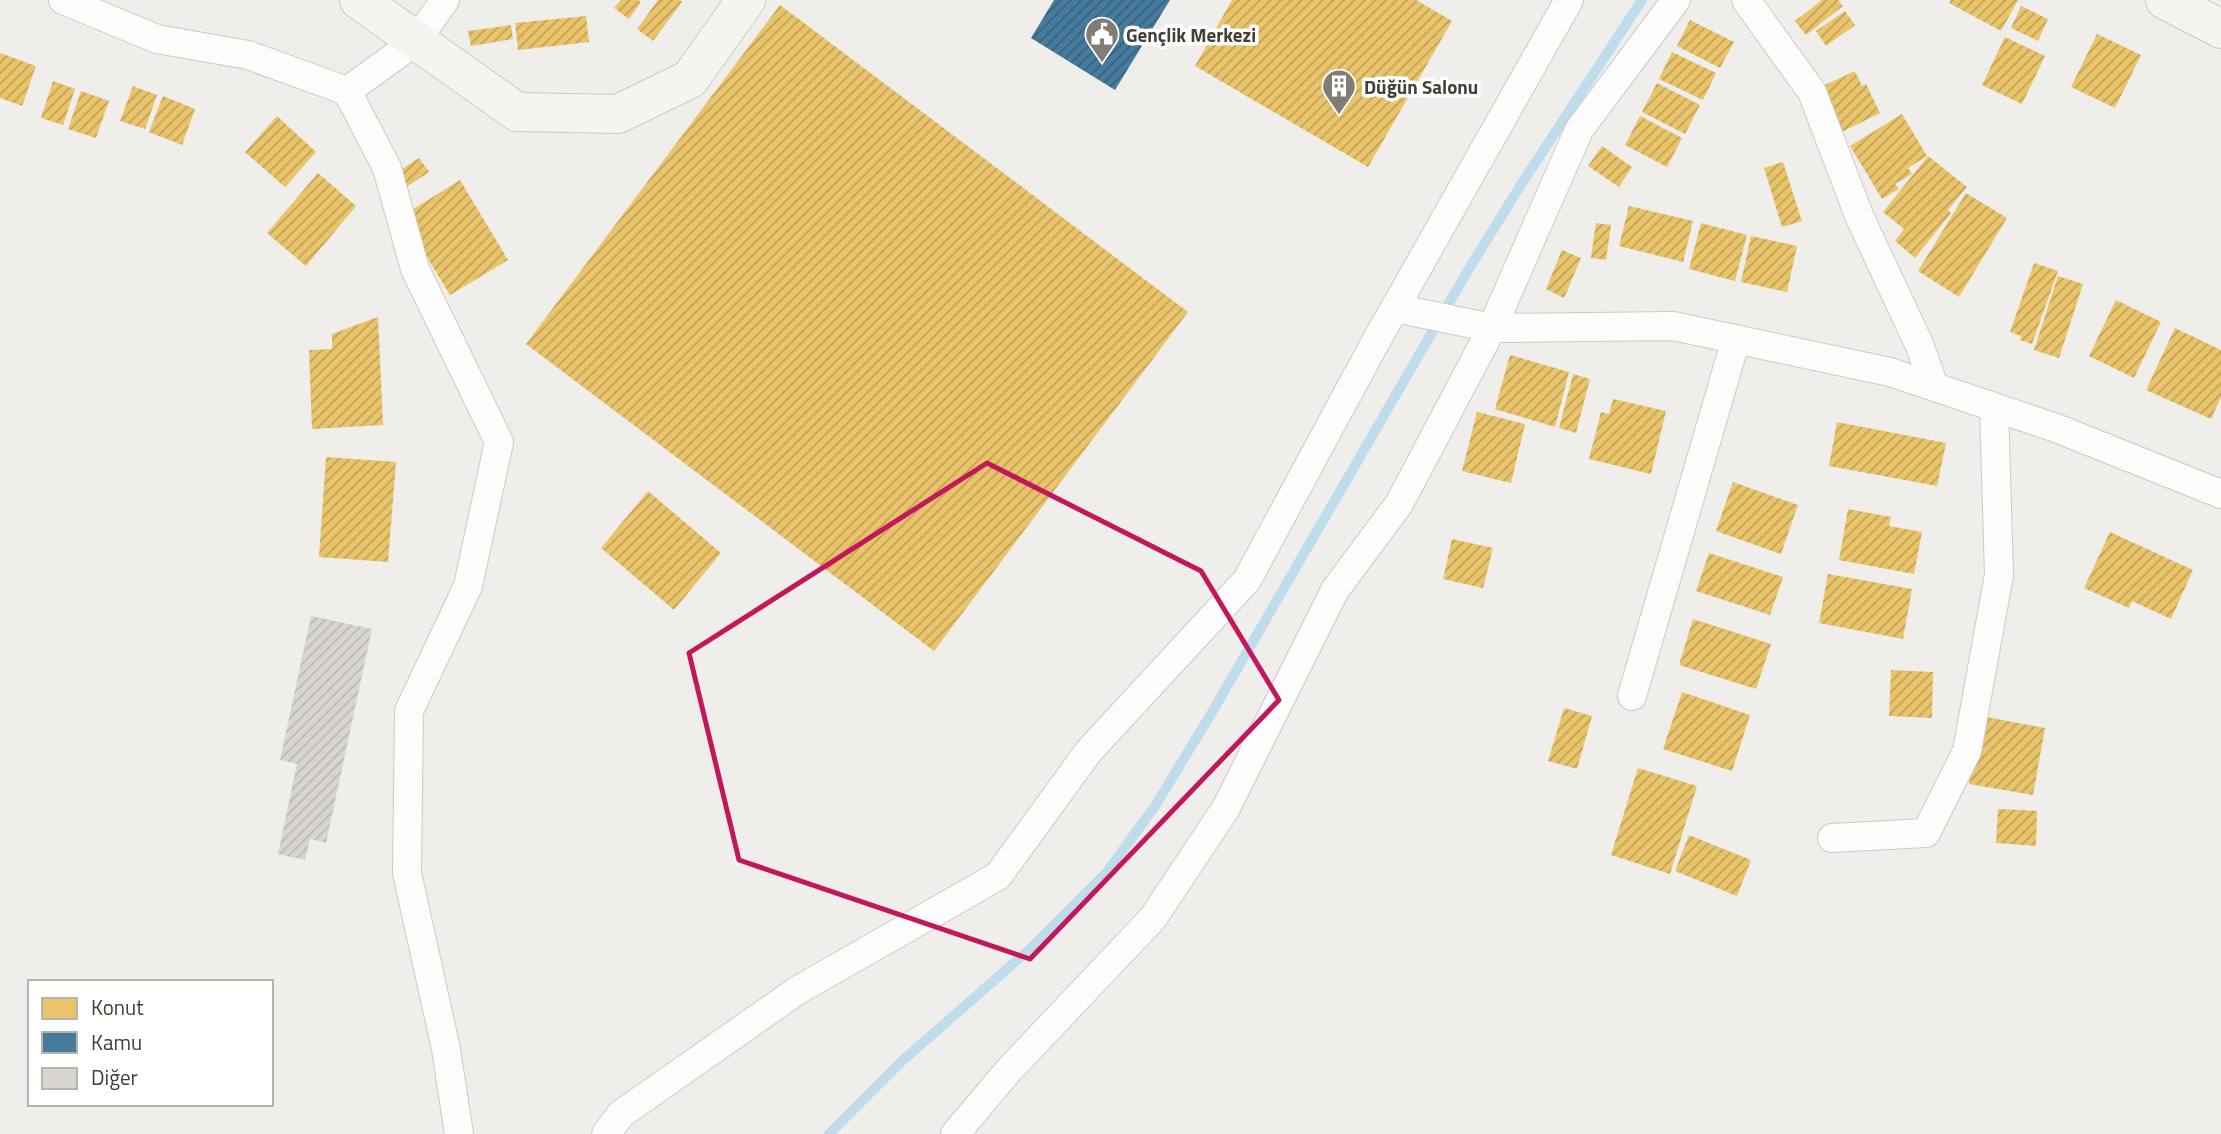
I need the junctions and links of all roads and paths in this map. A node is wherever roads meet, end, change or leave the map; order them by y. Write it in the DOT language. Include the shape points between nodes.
graph roads {
  1 [pos="63,0"];
  2 [pos="359,0"];
  3 [pos="445,0"];
  4 [pos="1569,0"];
  5 [pos="1676,0"];
  6 [pos="1746,0"];
  7 [pos="2165,0"];
  8 [pos="737,3"];
  9 [pos="2221,29"];
  10 [pos="416,41"];
  11 [pos="347,91"];
  12 [pos="1408,311"];
  13 [pos="1482,326"];
  14 [pos="1736,340"];
  15 [pos="1934,386"];
  16 [pos="1994,407"];
  17 [pos="2221,494"];
  18 [pos="1632,696"];
  19 [pos="1832,838"];
  20 [pos="458,1134"];
  21 [pos="606,1134"];
  22 [pos="956,1134"];
  1 -- 11 [label="street" via="157,39 248,55"];
  2 -- 10 [label="street"];
  3 -- 10 [label="street"];
  4 -- 12 [label="street"];
  5 -- 13 [label="street" via="1579,130"];
  6 -- 15 [label="street" via="1812,92 1860,218"];
  7 -- 9 [label="street"];
  8 -- 10 [label="street" via="690,79 618,114 517,112"];
  10 -- 11 [label="street"];
  11 -- 20 [label="street" via="387,168 415,269 499,442 468,586 409,711 407,873 446,1049"];
  12 -- 13 [label="street"];
  12 -- 21 [label="street" via="1247,580 1089,751 998,876 798,990 621,1114"];
  13 -- 14 [label="street" via="1673,326"];
  13 -- 22 [label="street" via="1399,503 1335,590 1226,808 1153,918 1009,1070"];
  14 -- 15 [label="street" via="1890,372"];
  14 -- 18 [label="street"];
  15 -- 16 [label="street"];
  16 -- 17 [label="street"];
  16 -- 19 [label="street" via="1999,575 1967,751 1926,833"];
}
